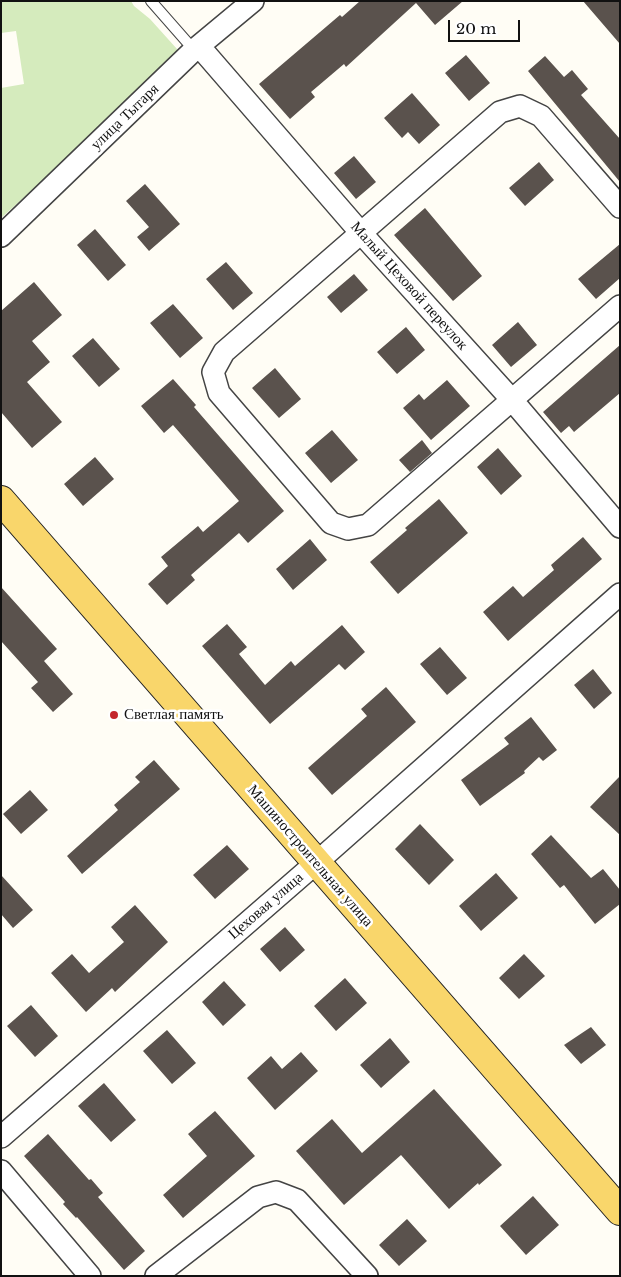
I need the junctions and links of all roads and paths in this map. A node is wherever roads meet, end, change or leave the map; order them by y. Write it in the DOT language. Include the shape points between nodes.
graph roads {
  1 [pos="151,1"];
  2 [pos="253,1"];
  3 [pos="196,48"];
  4 [pos="620,207"];
  5 [pos="361,233"];
  6 [pos="1,236"];
  7 [pos="620,306"];
  8 [pos="512,400"];
  9 [pos="1,500"];
  10 [pos="620,527"];
  11 [pos="620,594"];
  12 [pos="316,863"];
  13 [pos="1,1137"];
  14 [pos="1,1171"];
  15 [pos="620,1210"];
  16 [pos="90,1276"];
  17 [pos="156,1276"];
  18 [pos="367,1276"];
  1 -- 3 [label="lane"];
  2 -- 3 [label="street, улица Тытаря"];
  3 -- 5 [label="street, Малый Цеховой переулок"];
  3 -- 6 [label="street, улица Тытаря"];
  4 -- 5 [label="street" via="541,116 520,106 500,112"];
  5 -- 8 [label="street, Малый Цеховой переулок"];
  5 -- 8 [label="street" via="224,352 213,372 219,393 331,523 348,529 368,525"];
  7 -- 8 [label="street"];
  8 -- 10 [label="street, Малый Цеховой переулок"];
  9 -- 12 [label="main road, Машиностроительная улица"];
  11 -- 12 [label="street, Цеховая улица"];
  12 -- 13 [label="street, Цеховая улица"];
  12 -- 15 [label="main road, Машиностроительная улица"];
  14 -- 16 [label="street"];
  17 -- 18 [label="street" via="258,1197 276,1192 297,1200"];
}
